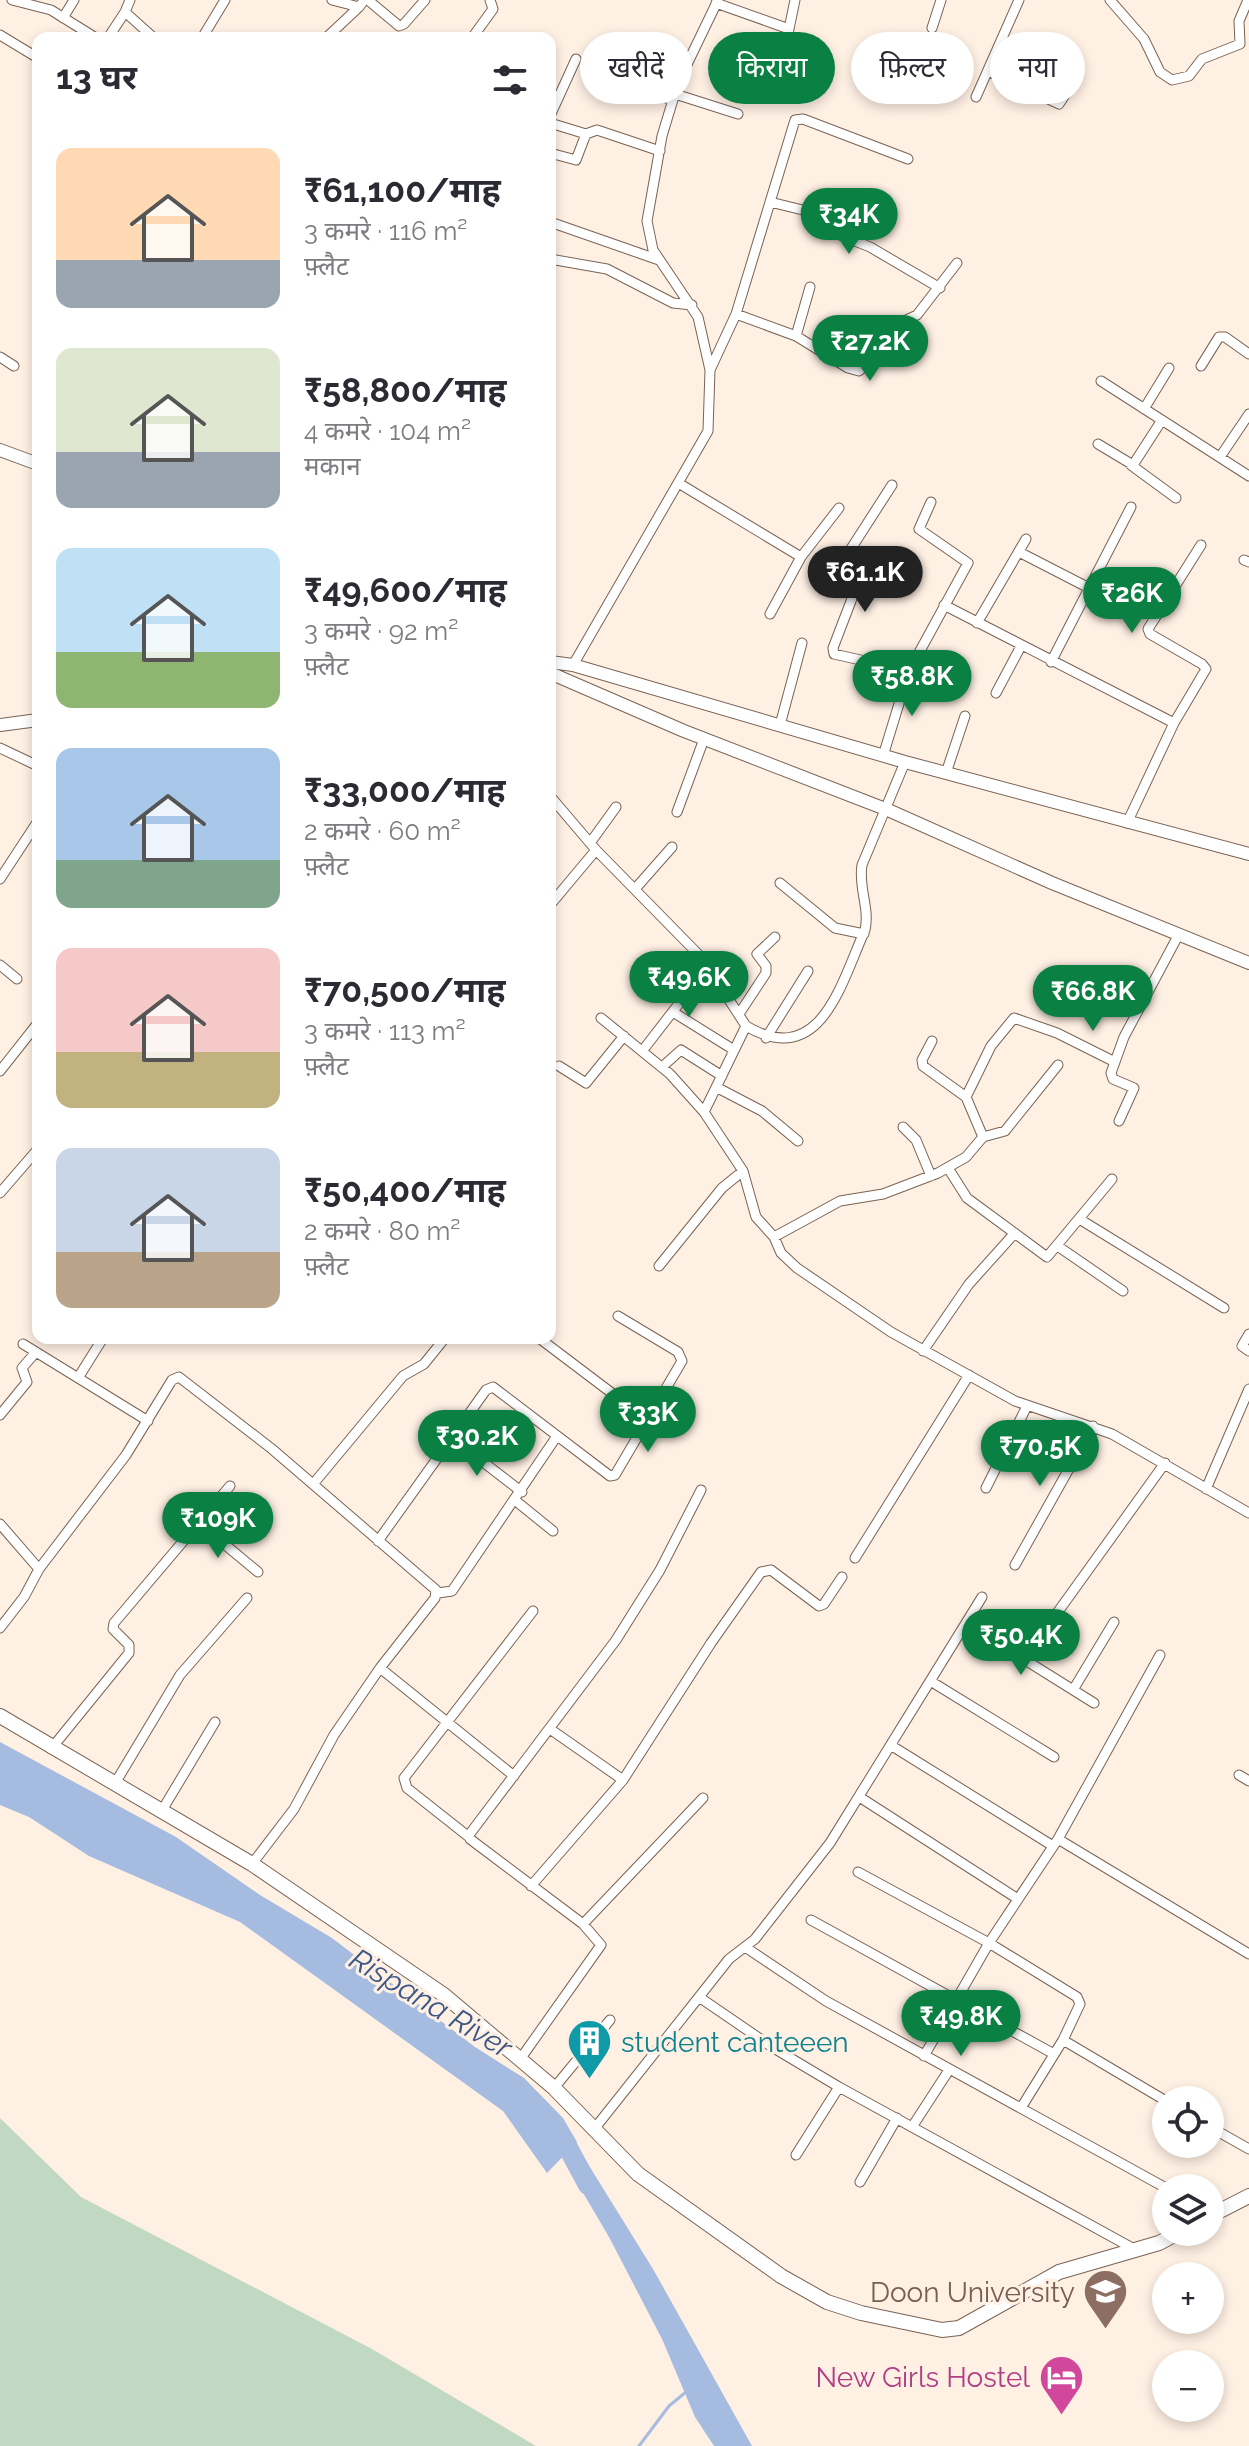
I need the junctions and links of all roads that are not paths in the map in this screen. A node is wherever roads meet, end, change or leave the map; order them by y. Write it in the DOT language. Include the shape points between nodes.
graph roads {
  1 [pos="12,0"];
  2 [pos="74,0"];
  3 [pos="130,0"];
  4 [pos="225,0"];
  5 [pos="332,0"];
  6 [pos="425,0"];
  7 [pos="795,0"];
  8 [pos="941,0"];
  9 [pos="1019,0"];
  10 [pos="1110,0"];
  11 [pos="1248,0"];
  12 [pos="364,2"];
  13 [pos="494,2"];
  14 [pos="717,2"];
  15 [pos="125,12"];
  16 [pos="63,18"];
  17 [pos="932,28"];
  18 [pos="789,29"];
  19 [pos="86,32"];
  20 [pos="112,32"];
  21 [pos="147,32"];
  22 [pos="206,32"];
  23 [pos="332,32"];
  24 [pos="476,32"];
  25 [pos="788,32"];
  26 [pos="0,35"];
  27 [pos="32,54"];
  28 [pos="692,57"];
  29 [pos="576,59"];
  30 [pos="988,71"];
  31 [pos="976,97"];
  32 [pos="692,102"];
  33 [pos="556,103"];
  34 [pos="672,104"];
  35 [pos="738,114"];
  36 [pos="556,125"];
  37 [pos="586,134"];
  38 [pos="660,151"];
  39 [pos="556,155"];
  40 [pos="908,159"];
  41 [pos="770,202"];
  42 [pos="556,224"];
  43 [pos="556,260"];
  44 [pos="659,260"];
  45 [pos="957,263"];
  46 [pos="810,287"];
  47 [pos="940,288"];
  48 [pos="692,305"];
  49 [pos="736,314"];
  50 [pos="796,336"];
  51 [pos="1249,354"];
  52 [pos="0,357"];
  53 [pos="14,366"];
  54 [pos="1201,366"];
  55 [pos="1169,368"];
  56 [pos="710,370"];
  57 [pos="1101,381"];
  58 [pos="1144,409"];
  59 [pos="1249,414"];
  60 [pos="1162,420"];
  61 [pos="1098,444"];
  62 [pos="0,450"];
  63 [pos="1220,457"];
  64 [pos="32,462"];
  65 [pos="1131,465"];
  66 [pos="1249,476"];
  67 [pos="680,484"];
  68 [pos="892,485"];
  69 [pos="1176,498"];
  70 [pos="931,502"];
  71 [pos="1131,507"];
  72 [pos="839,508"];
  73 [pos="1026,539"];
  74 [pos="1201,545"];
  75 [pos="1019,552"];
  76 [pos="801,557"];
  77 [pos="1089,588"];
  78 [pos="944,605"];
  79 [pos="1128,608"];
  80 [pos="770,614"];
  81 [pos="977,623"];
  82 [pos="802,643"];
  83 [pos="1021,646"];
  84 [pos="1051,662"];
  85 [pos="556,663"];
  86 [pos="573,665"];
  87 [pos="909,671"];
  88 [pos="556,676"];
  89 [pos="996,693"];
  90 [pos="965,716"];
  91 [pos="32,721"];
  92 [pos="1174,723"];
  93 [pos="0,725"];
  94 [pos="780,725"];
  95 [pos="704,739"];
  96 [pos="0,748"];
  97 [pos="883,756"];
  98 [pos="905,762"];
  99 [pos="32,763"];
  100 [pos="946,773"];
  101 [pos="556,802"];
  102 [pos="616,807"];
  103 [pos="888,810"];
  104 [pos="677,812"];
  105 [pos="1127,823"];
  106 [pos="32,830"];
  107 [pos="593,846"];
  108 [pos="672,847"];
  109 [pos="1249,854"];
  110 [pos="0,879"];
  111 [pos="780,883"];
  112 [pos="635,889"];
  113 [pos="556,897"];
  114 [pos="864,934"];
  115 [pos="1179,934"];
  116 [pos="775,937"];
  117 [pos="1249,963"];
  118 [pos="0,965"];
  119 [pos="708,966"];
  120 [pos="808,971"];
  121 [pos="1090,977"];
  122 [pos="17,979"];
  123 [pos="1139,1008"];
  124 [pos="673,1012"];
  125 [pos="739,1014"];
  126 [pos="601,1018"];
  127 [pos="746,1026"];
  128 [pos="32,1031"];
  129 [pos="624,1036"];
  130 [pos="766,1038"];
  131 [pos="932,1041"];
  132 [pos="643,1050"];
  133 [pos="734,1050"];
  134 [pos="1115,1062"];
  135 [pos="1058,1065"];
  136 [pos="559,1066"];
  137 [pos="662,1067"];
  138 [pos="0,1071"];
  139 [pos="722,1076"];
  140 [pos="716,1087"];
  141 [pos="966,1097"];
  142 [pos="704,1112"];
  143 [pos="1119,1121"];
  144 [pos="903,1127"];
  145 [pos="983,1137"];
  146 [pos="798,1141"];
  147 [pos="32,1156"];
  148 [pos="948,1168"];
  149 [pos="743,1171"];
  150 [pos="931,1176"];
  151 [pos="1112,1179"];
  152 [pos="0,1193"];
  153 [pos="1081,1220"];
  154 [pos="1014,1234"];
  155 [pos="774,1237"];
  156 [pos="1059,1247"];
  157 [pos="659,1266"];
  158 [pos="1123,1291"];
  159 [pos="1224,1308"];
  160 [pos="618,1316"];
  161 [pos="1249,1334"];
  162 [pos="23,1344"];
  163 [pos="99,1344"];
  164 [pos="440,1344"];
  165 [pos="547,1344"];
  166 [pos="923,1351"];
  167 [pos="1249,1351"];
  168 [pos="36,1352"];
  169 [pos="969,1375"];
  170 [pos="78,1378"];
  171 [pos="1249,1389"];
  172 [pos="613,1394"];
  173 [pos="1027,1406"];
  174 [pos="0,1415"];
  175 [pos="148,1421"];
  176 [pos="1093,1426"];
  177 [pos="557,1436"];
  178 [pos="452,1438"];
  179 [pos="1165,1463"];
  180 [pos="314,1483"];
  181 [pos="230,1486"];
  182 [pos="986,1488"];
  183 [pos="1206,1489"];
  184 [pos="701,1490"];
  185 [pos="519,1497"];
  186 [pos="1249,1513"];
  187 [pos="199,1523"];
  188 [pos="0,1524"];
  189 [pos="553,1531"];
  190 [pos="378,1541"];
  191 [pos="855,1558"];
  192 [pos="1015,1565"];
  193 [pos="39,1569"];
  194 [pos="258,1572"];
  195 [pos="842,1577"];
  196 [pos="438,1593"];
  197 [pos="982,1597"];
  198 [pos="247,1598"];
  199 [pos="533,1611"];
  200 [pos="1114,1622"];
  201 [pos="966,1623"];
  202 [pos="0,1628"];
  203 [pos="1160,1655"];
  204 [pos="1024,1659"];
  205 [pos="380,1668"];
  206 [pos="932,1682"];
  207 [pos="1073,1690"];
  208 [pos="1094,1703"];
  209 [pos="0,1716"];
  210 [pos="215,1722"];
  211 [pos="447,1722"];
  212 [pos="550,1729"];
  213 [pos="892,1746"];
  214 [pos="51,1749"];
  215 [pos="1054,1757"];
  216 [pos="1239,1775"];
  217 [pos="514,1776"];
  218 [pos="623,1780"];
  219 [pos="1249,1781"];
  220 [pos="114,1785"];
  221 [pos="703,1798"];
  222 [pos="861,1798"];
  223 [pos="161,1812"];
  224 [pos="469,1837"];
  225 [pos="1056,1843"];
  226 [pos="252,1864"];
  227 [pos="858,1872"];
  228 [pos="531,1886"];
  229 [pos="1018,1899"];
  230 [pos="811,1920"];
  231 [pos="583,1924"];
  232 [pos="989,1943"];
  233 [pos="745,1947"];
  234 [pos="1249,1954"];
  235 [pos="699,1997"];
  236 [pos="956,2000"];
  237 [pos="610,2020"];
  238 [pos="1063,2040"];
  239 [pos="1054,2054"];
  240 [pos="924,2056"];
  241 [pos="521,2058"];
  242 [pos="949,2070"];
  243 [pos="839,2087"];
  244 [pos="554,2088"];
  245 [pos="1152,2093"];
  246 [pos="1021,2108"];
  247 [pos="897,2118"];
  248 [pos="912,2127"];
  249 [pos="595,2128"];
  250 [pos="1224,2135"];
  251 [pos="1249,2149"];
  252 [pos="796,2155"];
  253 [pos="1152,2180"];
  254 [pos="860,2182"];
  255 [pos="1249,2196"];
  256 [pos="1224,2208"];
  257 [pos="1152,2243"];
  258 [pos="1136,2250"];
  1 -- 16 [label="street"];
  2 -- 16 [label="street"];
  3 -- 15 [label="street"];
  4 -- 22 [label="street"];
  5 -- 12 [label="street"];
  6 -- 12 [label="street" via="399,26"];
  7 -- 18 [label="street"];
  8 -- 17 [label="street"];
  9 -- 30 [label="street"];
  10 -- 11 [label="street" via="1144,39 1160,72 1172,80 1189,76 1202,59 1240,44 1239,21"];
  12 -- 23 [label="street"];
  13 -- 24 [label="street"];
  14 -- 18 [label="street"];
  14 -- 28 [label="street"];
  15 -- 20 [label="street"];
  15 -- 21 [label="street"];
  16 -- 19 [label="street"];
  18 -- 25 [label="street"];
  26 -- 27 [label="street"];
  29 -- 33 [label="street"];
  30 -- 31 [label="street"];
  32 -- 35 [label="street"];
  34 -- 38 [label="street"];
  36 -- 37 [label="street"];
  37 -- 38 [label="street" via="597,130"];
  37 -- 39 [label="street" via="576,160"];
  38 -- 44 [label="street" via="647,221"];
  40 -- 41 [label="street" via="799,118"];
  41 -- 47 [label="street" via="815,213 825,229 870,247"];
  41 -- 49 [label="street"];
  42 -- 44 [label="street"];
  43 -- 48 [label="street" via="607,269 673,303"];
  44 -- 48 [label="street"];
  45 -- 47 [label="street"];
  46 -- 50 [label="street"];
  47 -- 50 [label="street" via="917,315 889,328 859,371"];
  48 -- 56 [label="street"];
  49 -- 50 [label="street"];
  49 -- 56 [label="street"];
  51 -- 54 [label="street" via="1222,336"];
  52 -- 53 [label="street"];
  55 -- 58 [label="street"];
  56 -- 67 [label="street" via="708,431"];
  57 -- 58 [label="street"];
  58 -- 60 [label="street"];
  59 -- 63 [label="street"];
  60 -- 63 [label="street"];
  60 -- 65 [label="street"];
  61 -- 65 [label="street"];
  62 -- 64 [label="street"];
  63 -- 66 [label="street"];
  65 -- 69 [label="street"];
  67 -- 76 [label="street"];
  67 -- 86 [label="street"];
  68 -- 87 [label="street" via="838,569 839,577 855,585 856,592 833,651"];
  70 -- 78 [label="street" via="919,529 968,563"];
  71 -- 77 [label="street"];
  72 -- 76 [label="street"];
  73 -- 75 [label="street"];
  74 -- 92 [label="street" via="1148,629 1206,669"];
  75 -- 77 [label="street"];
  75 -- 81 [label="street"];
  76 -- 80 [label="street"];
  77 -- 79 [label="street"];
  77 -- 84 [label="street"];
  78 -- 81 [label="street"];
  78 -- 87 [label="street"];
  81 -- 83 [label="street"];
  82 -- 94 [label="street"];
  83 -- 84 [label="street"];
  83 -- 89 [label="street"];
  84 -- 92 [label="street"];
  85 -- 86 [label="street"];
  86 -- 94 [label="street"];
  87 -- 97 [label="street"];
  88 -- 95 [label="street"];
  90 -- 100 [label="street"];
  91 -- 93 [label="street"];
  92 -- 105 [label="street"];
  94 -- 97 [label="street"];
  95 -- 103 [label="street"];
  95 -- 104 [label="street"];
  96 -- 99 [label="street"];
  97 -- 98 [label="street"];
  98 -- 100 [label="street"];
  98 -- 103 [label="street"];
  100 -- 105 [label="street"];
  101 -- 107 [label="street"];
  102 -- 107 [label="street"];
  103 -- 114 [label="street" via="860,875 867,919"];
  103 -- 115 [label="street"];
  105 -- 109 [label="street"];
  106 -- 110 [label="street"];
  107 -- 112 [label="street"];
  107 -- 113 [label="street"];
  108 -- 112 [label="street"];
  111 -- 114 [label="street" via="835,928"];
  112 -- 119 [label="street"];
  114 -- 130 [label="street" via="818,1025 793,1038"];
  115 -- 117 [label="street"];
  115 -- 123 [label="street"];
  116 -- 125 [label="street" via="757,954 766,973"];
  118 -- 122 [label="street"];
  119 -- 124 [label="street"];
  119 -- 125 [label="street"];
  120 -- 130 [label="street"];
  121 -- 123 [label="street"];
  123 -- 134 [label="street"];
  124 -- 132 [label="street"];
  124 -- 133 [label="street"];
  125 -- 127 [label="street"];
  126 -- 129 [label="street"];
  127 -- 130 [label="street"];
  127 -- 133 [label="street"];
  128 -- 138 [label="street"];
  129 -- 132 [label="street"];
  129 -- 136 [label="street" via="586,1083"];
  131 -- 141 [label="street" via="923,1066"];
  132 -- 137 [label="street"];
  133 -- 139 [label="street"];
  134 -- 141 [label="street" via="1014,1018 991,1046"];
  134 -- 143 [label="street" via="1111,1077 1134,1088"];
  135 -- 145 [label="street" via="1005,1131"];
  137 -- 139 [label="street" via="681,1050"];
  137 -- 142 [label="street"];
  139 -- 140 [label="street"];
  140 -- 142 [label="street"];
  140 -- 146 [label="street" via="762,1111"];
  141 -- 145 [label="street"];
  142 -- 149 [label="street"];
  144 -- 150 [label="street" via="916,1140"];
  145 -- 148 [label="street"];
  147 -- 152 [label="street"];
  148 -- 150 [label="street"];
  148 -- 154 [label="street" via="967,1198"];
  149 -- 155 [label="street" via="751,1208"];
  149 -- 157 [label="street" via="722,1188"];
  150 -- 155 [label="street" via="883,1194 840,1201"];
  151 -- 153 [label="street"];
  153 -- 156 [label="street"];
  153 -- 159 [label="street"];
  154 -- 156 [label="street" via="1047,1257"];
  154 -- 166 [label="street" via="969,1284"];
  155 -- 166 [label="street" via="797,1268"];
  156 -- 158 [label="street"];
  160 -- 177 [label="street" via="678,1352 681,1365 615,1475"];
  161 -- 167 [label="street" via="1242,1346"];
  162 -- 168 [label="street"];
  163 -- 170 [label="street"];
  164 -- 180 [label="street" via="424,1364 403,1376"];
  165 -- 172 [label="street"];
  166 -- 169 [label="street"];
  168 -- 170 [label="street"];
  168 -- 174 [label="street" via="22,1368 27,1382"];
  169 -- 173 [label="street"];
  169 -- 191 [label="street"];
  170 -- 175 [label="street"];
  171 -- 183 [label="street"];
  173 -- 176 [label="street"];
  173 -- 182 [label="street"];
  175 -- 180 [label="street" via="172,1380 183,1379"];
  175 -- 193 [label="street"];
  176 -- 179 [label="street"];
  176 -- 192 [label="street"];
  177 -- 178 [label="street" via="493,1387"];
  177 -- 185 [label="street"];
  178 -- 185 [label="street"];
  178 -- 190 [label="street"];
  179 -- 183 [label="street"];
  179 -- 204 [label="street"];
  180 -- 190 [label="street"];
  181 -- 187 [label="street"];
  183 -- 186 [label="street"];
  184 -- 212 [label="street" via="645,1595"];
  185 -- 189 [label="street"];
  185 -- 196 [label="street" via="452,1591"];
  187 -- 194 [label="street"];
  187 -- 214 [label="street" via="114,1623 129,1653"];
  188 -- 193 [label="street"];
  190 -- 196 [label="street"];
  193 -- 202 [label="street"];
  195 -- 218 [label="street" via="819,1606 764,1569"];
  196 -- 205 [label="street"];
  197 -- 201 [label="street"];
  198 -- 220 [label="street" via="180,1675"];
  199 -- 211 [label="street"];
  200 -- 207 [label="street"];
  201 -- 204 [label="street"];
  201 -- 206 [label="street"];
  203 -- 225 [label="street"];
  204 -- 207 [label="street"];
  205 -- 211 [label="street"];
  205 -- 226 [label="street" via="334,1735 294,1809"];
  206 -- 213 [label="street"];
  206 -- 215 [label="street"];
  207 -- 208 [label="street"];
  209 -- 214 [label="main road"];
  210 -- 223 [label="street"];
  211 -- 217 [label="street"];
  211 -- 224 [label="street" via="404,1781"];
  212 -- 217 [label="street"];
  212 -- 218 [label="street"];
  213 -- 222 [label="street"];
  213 -- 225 [label="street"];
  214 -- 220 [label="main road"];
  216 -- 219 [label="street"];
  217 -- 224 [label="street"];
  218 -- 228 [label="street"];
  220 -- 223 [label="main road"];
  221 -- 231 [label="street"];
  222 -- 229 [label="street"];
  222 -- 233 [label="street" via="804,1878"];
  223 -- 226 [label="main road"];
  224 -- 228 [label="street"];
  225 -- 229 [label="street"];
  225 -- 234 [label="street"];
  226 -- 241 [label="main road" via="444,1995"];
  227 -- 232 [label="street"];
  228 -- 231 [label="street"];
  229 -- 232 [label="street"];
  230 -- 236 [label="street"];
  231 -- 241 [label="street" via="600,1942 599,1950"];
  232 -- 236 [label="street"];
  232 -- 238 [label="street" via="1078,1999"];
  233 -- 235 [label="street"];
  233 -- 240 [label="street"];
  235 -- 243 [label="street"];
  235 -- 249 [label="street"];
  236 -- 239 [label="street"];
  236 -- 240 [label="street"];
  237 -- 244 [label="street"];
  238 -- 239 [label="street"];
  238 -- 245 [label="street"];
  239 -- 246 [label="street"];
  240 -- 242 [label="street"];
  241 -- 244 [label="main road"];
  242 -- 246 [label="street"];
  242 -- 248 [label="street"];
  243 -- 247 [label="street"];
  243 -- 252 [label="street"];
  244 -- 249 [label="main road"];
  246 -- 253 [label="street"];
  247 -- 248 [label="street"];
  247 -- 254 [label="street"];
  248 -- 258 [label="street"];
  249 -- 258 [label="main road" via="638,2174 781,2276 827,2302 861,2313 942,2330 959,2328 1059,2272"];
  250 -- 251 [label="street"];
  255 -- 256 [label="main road"];
  257 -- 258 [label="main road"];
}
